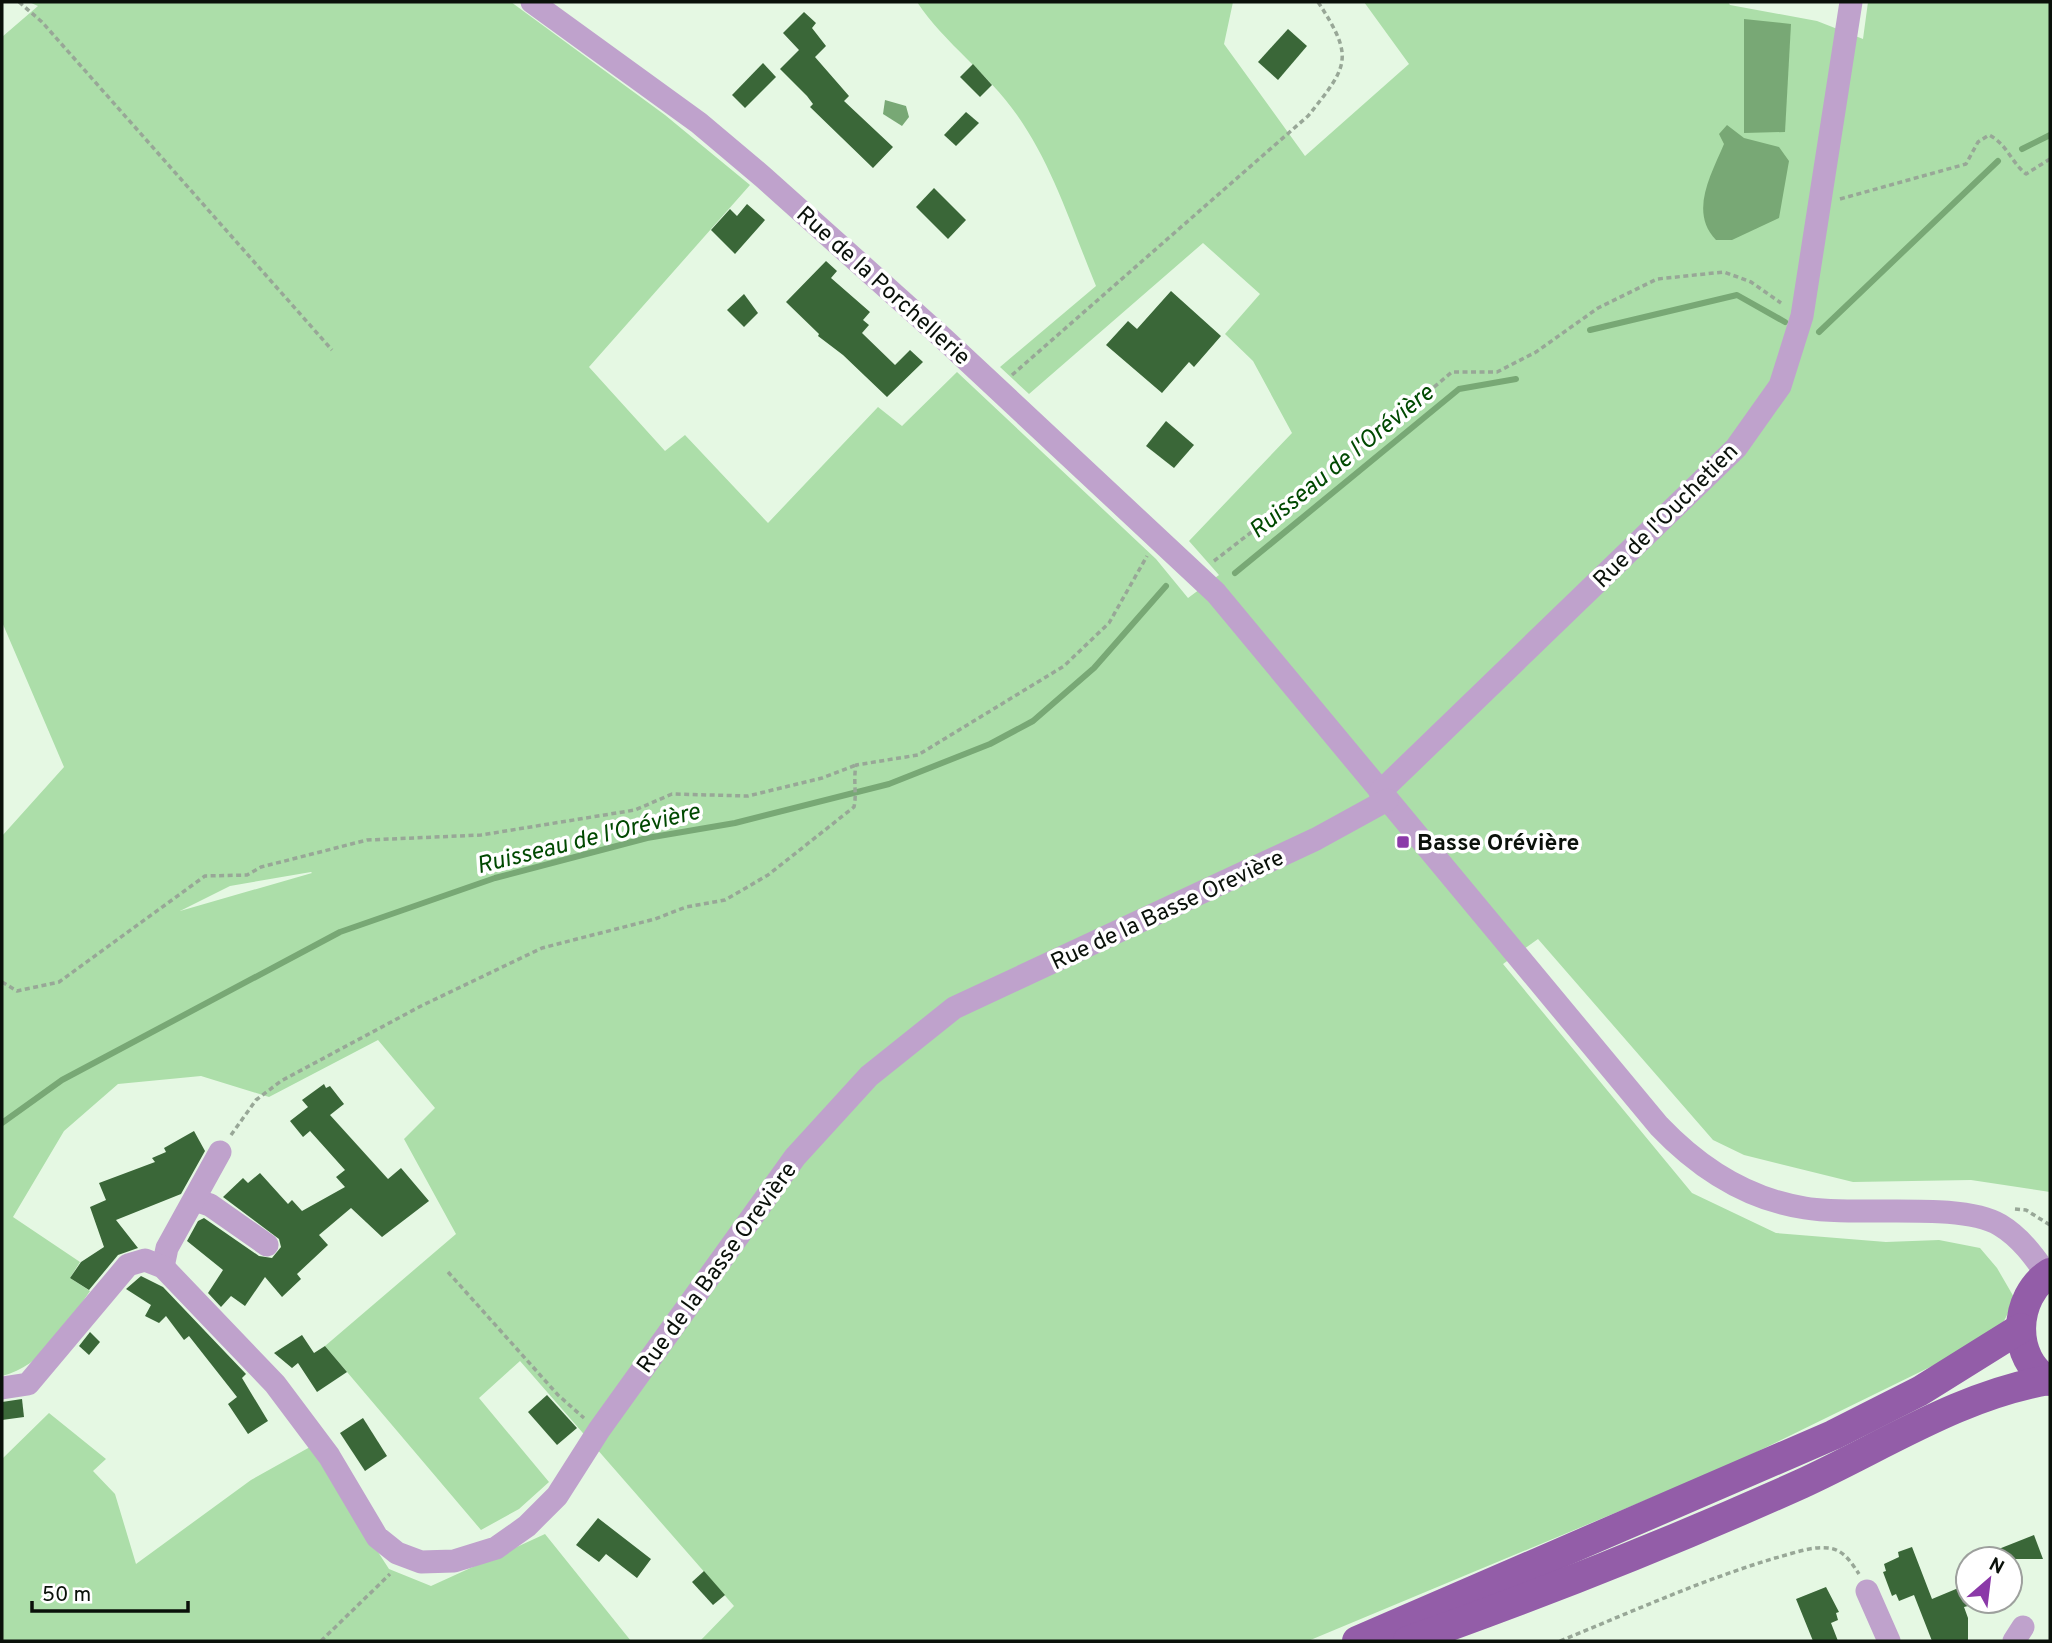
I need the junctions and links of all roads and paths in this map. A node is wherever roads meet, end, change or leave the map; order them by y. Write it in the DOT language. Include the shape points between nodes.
graph roads {
  1 [pos="19,2"];
  2 [pos="531,2"];
  3 [pos="1318,2"];
  4 [pos="1851,2"];
  5 [pos="2050,159"];
  6 [pos="1820,202"];
  7 [pos="1802,316"];
  8 [pos="332,350"];
  9 [pos="997,388"];
  10 [pos="1159,537"];
  11 [pos="1207,567"];
  12 [pos="856,765"];
  13 [pos="1384,796"];
  14 [pos="2,982"];
  15 [pos="220,1152"];
  16 [pos="195,1200"];
  17 [pos="2012,1208"];
  18 [pos="2050,1225"];
  19 [pos="267,1245"];
  20 [pos="163,1267"];
  21 [pos="447,1272"];
  22 [pos="2049,1274"];
  23 [pos="2021,1328"];
  24 [pos="2050,1381"];
  25 [pos="2,1388"];
  26 [pos="599,1430"];
  27 [pos="407,1557"];
  28 [pos="1867,1591"];
  29 [pos="321,1641"];
  30 [pos="1357,1641"];
  31 [pos="1408,1641"];
  32 [pos="1560,1641"];
  33 [pos="1889,1641"];
  1 -- 8 [label="path" via="42,22"];
  2 -- 9 [label="street, Rue de la Porchellerie" via="699,123"];
  3 -- 9 [label="path" via="1344,49 1339,77 1308,117"];
  4 -- 6 [label="street, Rue de l'Ouchetien"];
  5 -- 6 [label="path" via="2026,173 2001,141 1990,135 1978,142 1966,164"];
  6 -- 7 [label="street, Rue de l'Ouchetien"];
  7 -- 11 [label="path" via="1751,282 1724,272 1657,279 1598,308 1536,352 1497,372 1452,372"];
  7 -- 13 [label="street, Rue de l'Ouchetien" via="1780,386 1736,448"];
  9 -- 10 [label="street, Rue de la Porchellerie"];
  10 -- 12 [label="path" via="1109,624 1064,666 918,755"];
  10 -- 13 [label="street, Rue de la Porchellerie" via="1216,593"];
  12 -- 14 [label="path" via="748,796 673,794 635,810 481,835 368,841 261,867 247,875 205,876 60,982 17,991"];
  12 -- 15 [label="path" via="854,807 768,875 725,900 542,948 421,1006 281,1081 256,1100"];
  13 -- 22 [label="street, Rue de la Porchellerie" via="1659,1126 1703,1167 1743,1189 1802,1208 1949,1213 1988,1219 2012,1233"];
  13 -- 26 [label="street, Rue de la Basse Orevière" via="1316,839 954,1009 869,1076 795,1157"];
  15 -- 16 [label="street"];
  16 -- 19 [label="street"];
  16 -- 20 [label="street" via="167,1248"];
  17 -- 18 [label="path"];
  20 -- 25 [label="street" via="145,1260 128,1265 28,1384"];
  20 -- 27 [label="street, Rue de la Basse Orevière" via="275,1384 329,1456 377,1537"];
  21 -- 26 [label="path" via="558,1395"];
  22 -- 23 [label="main road" via="2025,1303"];
  23 -- 24 [label="main road" via="2028,1359"];
  23 -- 30 [label="main road" via="1920,1391 1833,1435"];
  24 -- 31 [label="main road" via="1992,1394 1726,1518"];
  26 -- 27 [label="street, Rue de la Basse Orevière" via="557,1496 496,1548 454,1561 421,1562"];
  27 -- 29 [label="path"];
  28 -- 32 [label="path" via="1842,1552 1810,1549 1685,1590"];
  28 -- 33 [label="street"];
}
